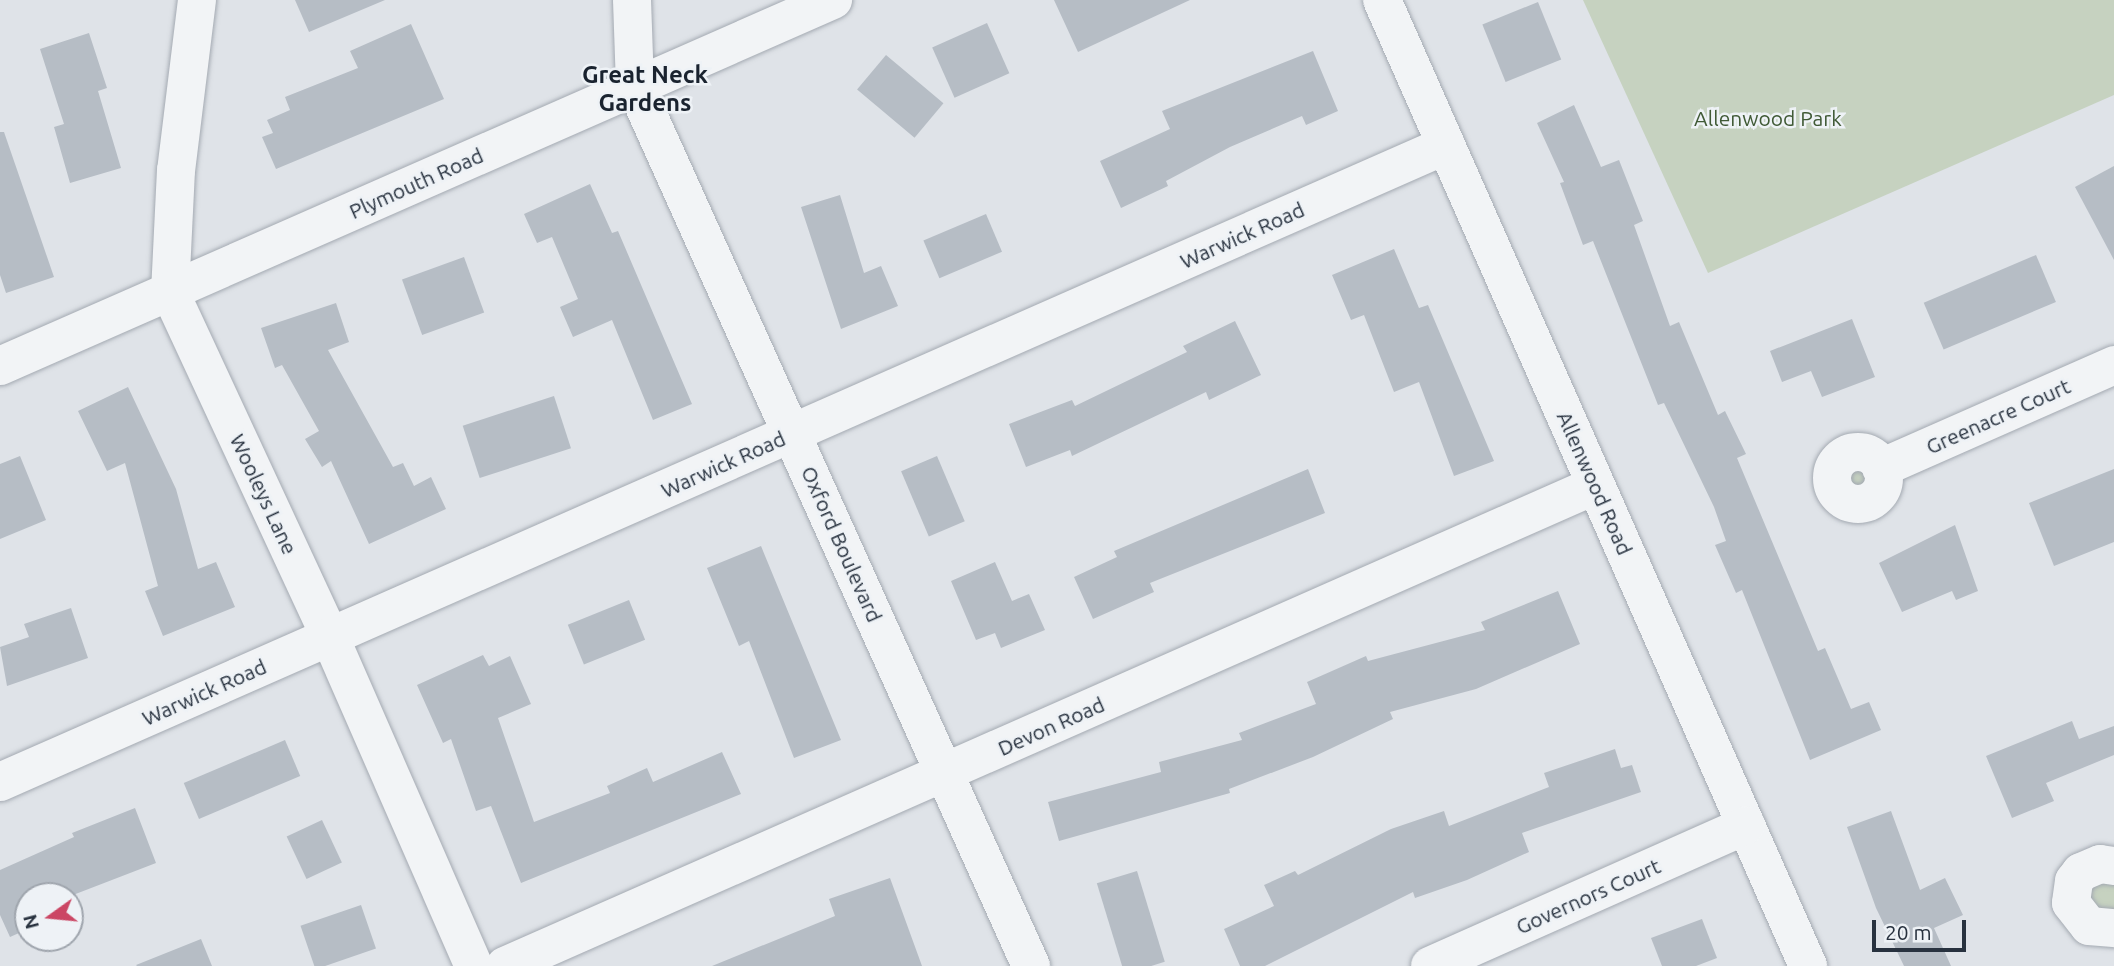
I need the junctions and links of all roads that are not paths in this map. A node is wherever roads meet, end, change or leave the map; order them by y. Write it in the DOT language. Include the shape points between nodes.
graph roads {
  1 [pos="197,0"];
  2 [pos="632,0"];
  3 [pos="833,0"];
  4 [pos="1382,0"];
  5 [pos="635,86"];
  6 [pos="1446,145"];
  7 [pos="170,292"];
  8 [pos="2114,365"];
  9 [pos="0,366"];
  10 [pos="792,433"];
  11 [pos="1881,468"];
  12 [pos="1596,485"];
  13 [pos="330,637"];
  14 [pos="945,772"];
  15 [pos="0,782"];
  16 [pos="1746,825"];
  17 [pos="2114,866"];
  18 [pos="2114,928"];
  19 [pos="474,966"];
  20 [pos="505,966"];
  21 [pos="1031,966"];
  22 [pos="1430,966"];
  23 [pos="1808,966"];
  1 -- 7 [label="street, Wooleys Lane" via="176,170"];
  2 -- 5 [label="street, Oxford Boulevard"];
  3 -- 5 [label="street, Plymouth Road"];
  4 -- 6 [label="street, Allenwood Road"];
  5 -- 7 [label="street, Plymouth Road"];
  5 -- 10 [label="street, Oxford Boulevard"];
  6 -- 10 [label="street, Warwick Road"];
  6 -- 12 [label="street, Allenwood Road"];
  7 -- 9 [label="street, Plymouth Road"];
  7 -- 13 [label="street, Wooleys Lane"];
  8 -- 11 [label="street, Greenacre Court"];
  10 -- 13 [label="street, Warwick Road"];
  10 -- 14 [label="street, Oxford Boulevard"];
  12 -- 14 [label="street, Devon Road"];
  12 -- 16 [label="street, Allenwood Road"];
  13 -- 15 [label="street, Warwick Road"];
  13 -- 19 [label="street, Wooleys Lane"];
  14 -- 20 [label="street, Devon Road"];
  14 -- 21 [label="street, Oxford Boulevard"];
  16 -- 22 [label="street, Governors Court"];
  16 -- 23 [label="street, Allenwood Road"];
  17 -- 18 [label="street" via="2100,864 2081,872 2074,881 2071,903 2089,926"];
}
